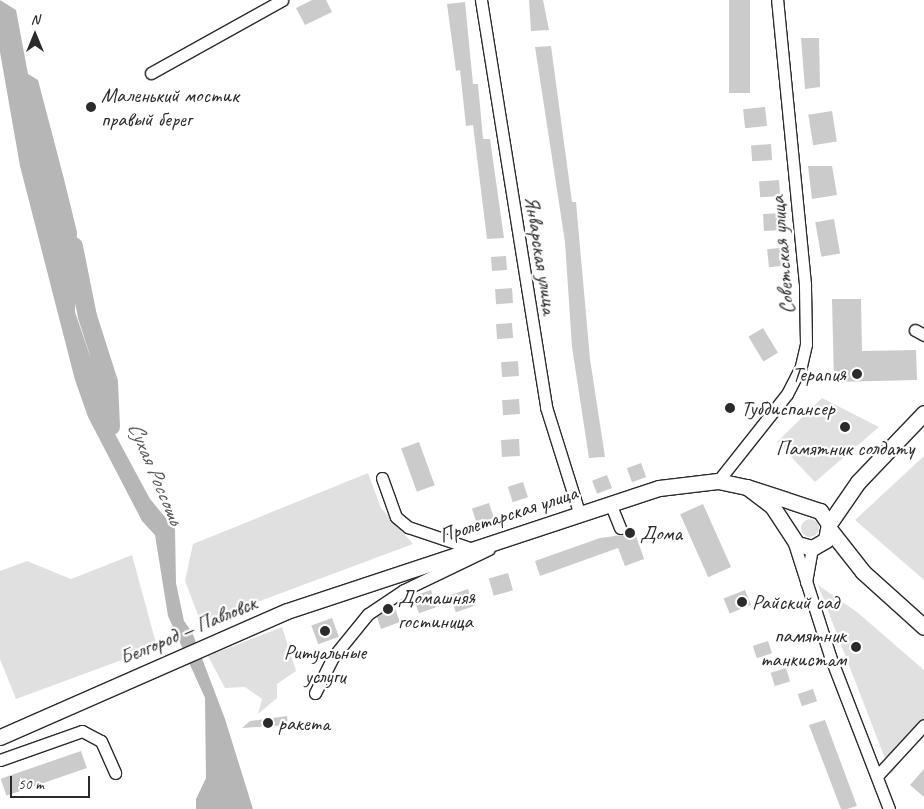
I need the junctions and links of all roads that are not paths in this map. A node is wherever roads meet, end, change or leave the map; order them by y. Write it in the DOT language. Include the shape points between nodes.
graph roads {
  1 [pos="282,0"];
  2 [pos="481,0"];
  3 [pos="777,0"];
  4 [pos="151,73"];
  5 [pos="924,413"];
  6 [pos="382,478"];
  7 [pos="718,481"];
  8 [pos="858,482"];
  9 [pos="747,487"];
  10 [pos="610,503"];
  11 [pos="812,508"];
  12 [pos="579,512"];
  13 [pos="829,527"];
  14 [pos="620,528"];
  15 [pos="512,536"];
  16 [pos="791,538"];
  17 [pos="815,548"];
  18 [pos="473,549"];
  19 [pos="863,572"];
  20 [pos="806,586"];
  21 [pos="287,611"];
  22 [pos="924,626"];
  23 [pos="315,693"];
  24 [pos="924,725"];
  25 [pos="0,737"];
  26 [pos="0,760"];
  27 [pos="115,773"];
  28 [pos="877,776"];
  29 [pos="888,807"];
  1 -- 4 [label="street"];
  2 -- 12 [label="street, Январская улица" via="546,407"];
  3 -- 7 [label="street, Советская улица" via="805,284 806,344 801,366 787,394"];
  5 -- 8 [label="main road"];
  6 -- 18 [label="street" via="396,517 408,527"];
  7 -- 9 [label="main road, Пролетарская улица"];
  7 -- 10 [label="main road, Пролетарская улица" via="660,488"];
  8 -- 11 [label="main road"];
  8 -- 13 [label="main road"];
  9 -- 11 [label="main road, Пролетарская улица"];
  9 -- 16 [label="main road" via="772,506"];
  10 -- 12 [label="main road, Пролетарская улица"];
  10 -- 14 [label="street"];
  11 -- 13 [label="main road"];
  11 -- 16 [label="main road" via="791,519"];
  12 -- 15 [label="main road, Пролетарская улица"];
  13 -- 17 [label="main road"];
  13 -- 19 [label="main road"];
  15 -- 18 [label="main road, Пролетарская улица"];
  15 -- 23 [label="street" via="368,614 333,657"];
  16 -- 17 [label="main road"];
  16 -- 20 [label="street"];
  17 -- 19 [label="main road"];
  17 -- 20 [label="street"];
  18 -- 21 [label="main road, Пролетарская улица"];
  19 -- 22 [label="main road"];
  20 -- 28 [label="street"];
  21 -- 25 [label="main road, Белгород — Павловск" via="105,688"];
  24 -- 28 [label="street"];
  26 -- 27 [label="street" via="82,732 101,741"];
  28 -- 29 [label="street"];
}
